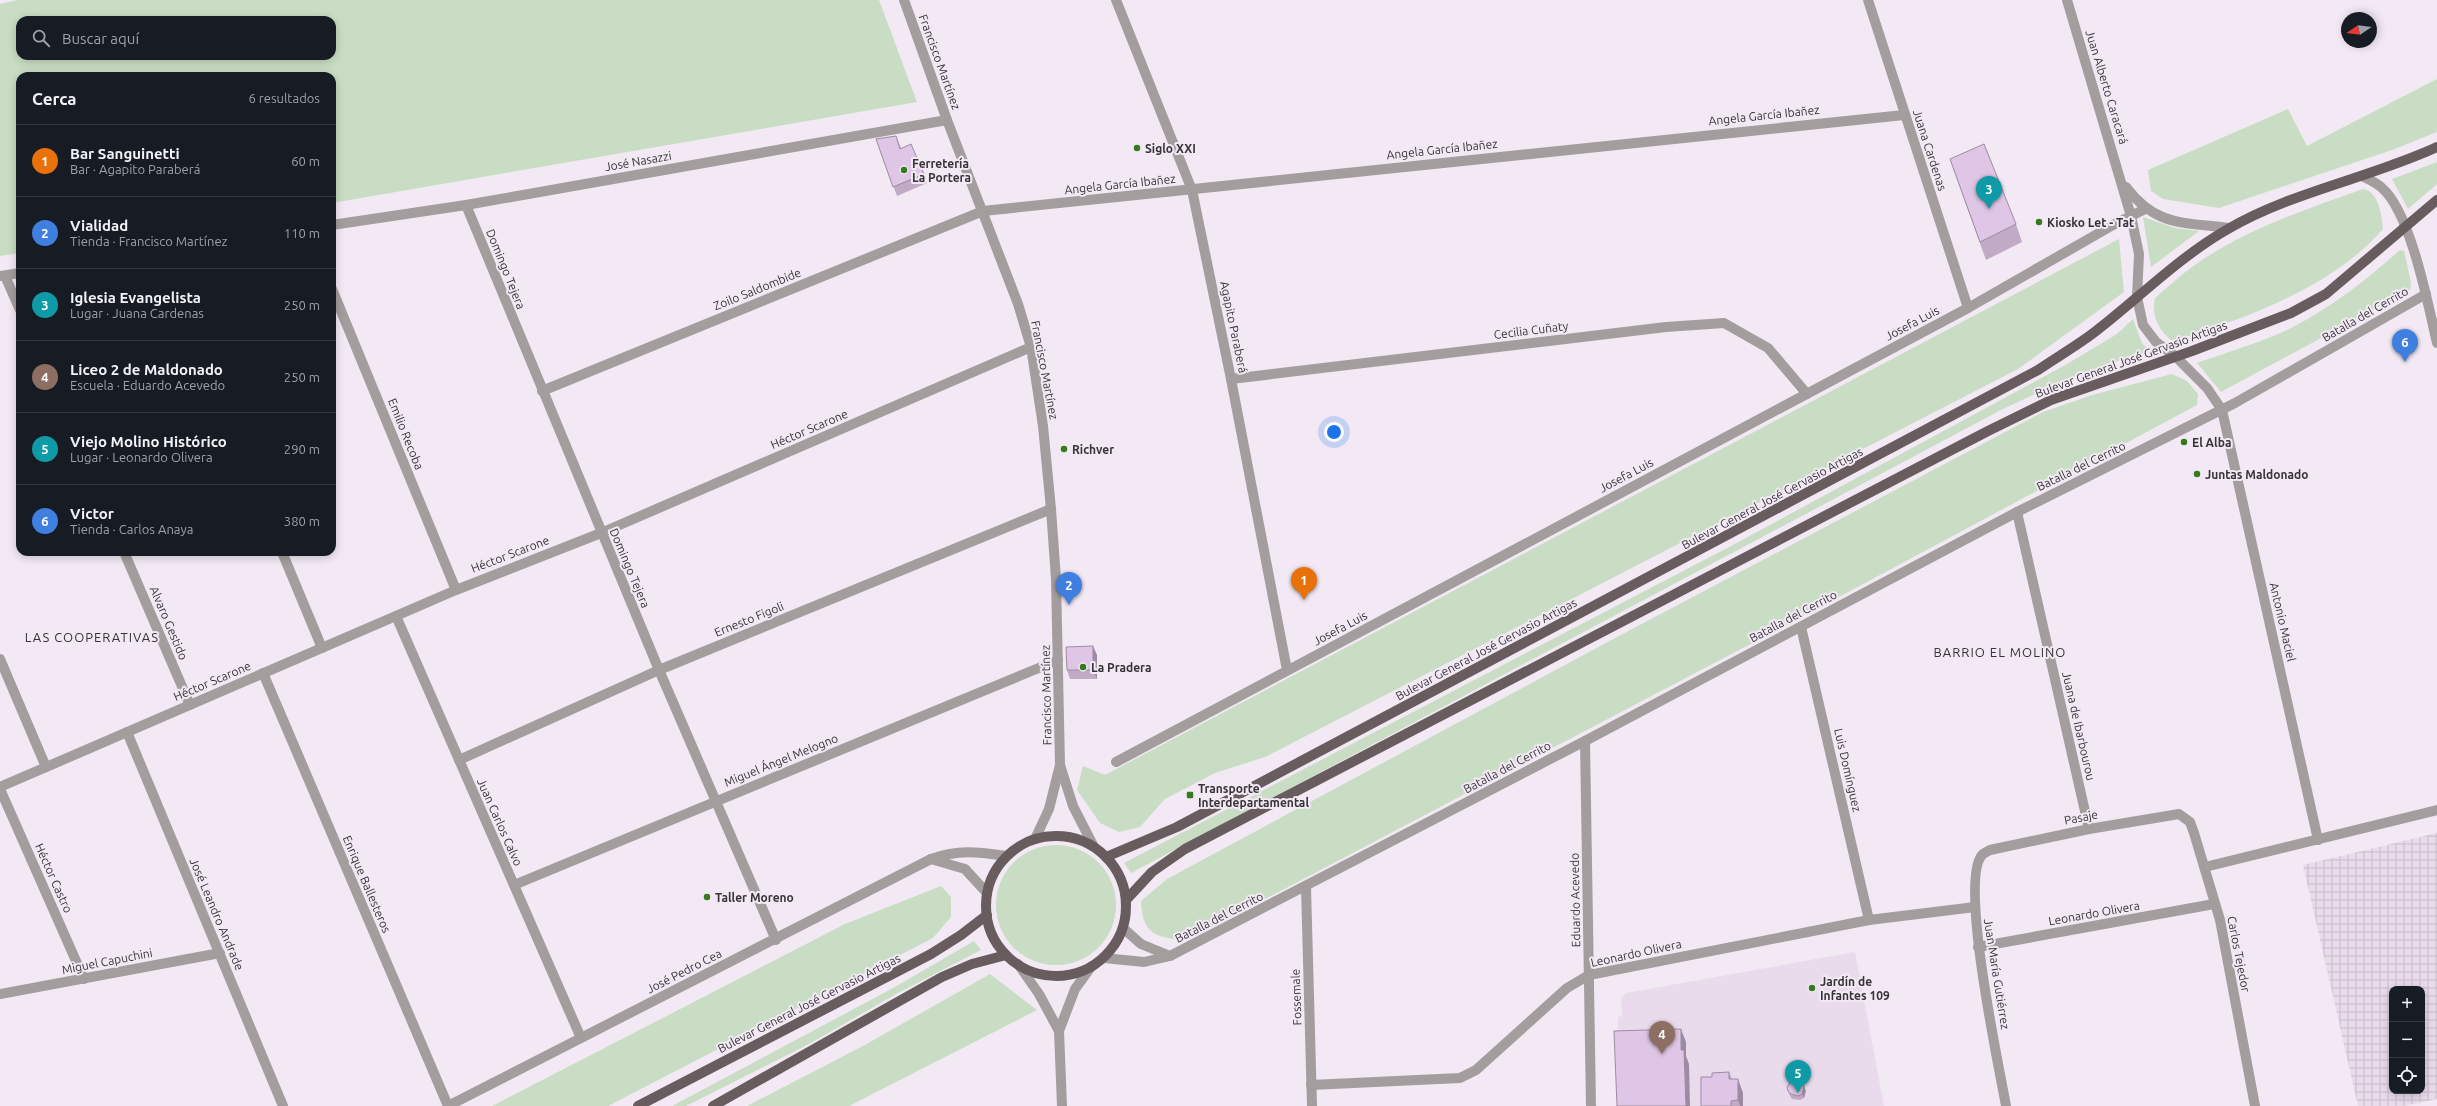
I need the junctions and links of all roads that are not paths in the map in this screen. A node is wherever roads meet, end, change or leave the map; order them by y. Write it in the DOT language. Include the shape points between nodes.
graph roads {
  1 [pos="904,0"];
  2 [pos="1116,0"];
  3 [pos="1868,0"];
  4 [pos="2067,0"];
  5 [pos="1904,115"];
  6 [pos="947,120"];
  7 [pos="2437,148"];
  8 [pos="2364,177"];
  9 [pos="2122,182"];
  10 [pos="1192,190"];
  11 [pos="2437,200"];
  12 [pos="466,205"];
  13 [pos="2145,209"];
  14 [pos="983,211"];
  15 [pos="2131,216"];
  16 [pos="336,224"];
  17 [pos="2229,228"];
  18 [pos="2405,228"];
  19 [pos="16,274"];
  20 [pos="3,276"];
  21 [pos="2426,294"];
  22 [pos="2137,297"];
  23 [pos="336,299"];
  24 [pos="16,302"];
  25 [pos="1968,308"];
  26 [pos="2437,343"];
  27 [pos="1030,347"];
  28 [pos="2176,356"];
  29 [pos="1231,379"];
  30 [pos="542,391"];
  31 [pos="1807,394"];
  32 [pos="2222,410"];
  33 [pos="1051,509"];
  34 [pos="2017,512"];
  35 [pos="601,533"];
  36 [pos="126,556"];
  37 [pos="284,556"];
  38 [pos="456,590"];
  39 [pos="396,616"];
  40 [pos="1801,626"];
  41 [pos="322,648"];
  42 [pos="0,659"];
  43 [pos="1058,660"];
  44 [pos="659,670"];
  45 [pos="1287,670"];
  46 [pos="263,673"];
  47 [pos="190,704"];
  48 [pos="126,732"];
  49 [pos="1585,741"];
  50 [pos="459,760"];
  51 [pos="1116,762"];
  52 [pos="1060,765"];
  53 [pos="46,767"];
  54 [pos="0,788"];
  55 [pos="715,801"];
  56 [pos="2436,813"];
  57 [pos="2179,814"];
  58 [pos="2089,829"];
  59 [pos="1034,839"];
  60 [pos="2318,840"];
  61 [pos="1094,847"];
  62 [pos="1990,850"];
  63 [pos="1007,856"];
  64 [pos="1106,857"];
  65 [pos="931,858"];
  66 [pos="2205,867"];
  67 [pos="514,885"];
  68 [pos="1306,887"];
  69 [pos="987,893"];
  70 [pos="1126,900"];
  71 [pos="2214,904"];
  72 [pos="1975,907"];
  73 [pos="987,915"];
  74 [pos="1869,920"];
  75 [pos="1123,928"];
  76 [pos="776,940"];
  77 [pos="1978,947"];
  78 [pos="220,952"];
  79 [pos="1006,954"];
  80 [pos="1170,956"];
  81 [pos="1104,958"];
  82 [pos="1018,964"];
  83 [pos="1091,967"];
  84 [pos="1589,975"];
  85 [pos="84,979"];
  86 [pos="0,994"];
  87 [pos="1059,1031"];
  88 [pos="581,1038"];
  89 [pos="1311,1085"];
  90 [pos="284,1106"];
  91 [pos="448,1106"];
  92 [pos="638,1106"];
  93 [pos="713,1106"];
  94 [pos="1062,1106"];
  95 [pos="1312,1106"];
  96 [pos="1591,1106"];
  97 [pos="2006,1106"];
  98 [pos="2255,1106"];
  1 -- 6 [label="street, Francisco Martínez"];
  2 -- 10 [label="street, Agapito Paraberá"];
  3 -- 5 [label="street, Juana Cardenas"];
  4 -- 9 [label="street, Juan Alberto Caracará"];
  5 -- 10 [label="street, Angela García Ibañez" via="1512,154"];
  5 -- 25 [label="street, Juana Cardenas"];
  6 -- 12 [label="street, José Nasazzi"];
  6 -- 14 [label="street, Francisco Martínez"];
  7 -- 8 [label="main road, Bulevar General José Gervasio Artigas"];
  8 -- 17 [label="main road, Bulevar General José Gervasio Artigas" via="2276,206"];
  8 -- 18 [label="street" via="2382,188"];
  9 -- 13 [label="street"];
  9 -- 15 [label="street, Juan Alberto Caracará"];
  10 -- 14 [label="street, Angela García Ibañez"];
  10 -- 29 [label="street, Agapito Paraberá"];
  11 -- 18 [label="main road, Bulevar General José Gervasio Artigas"];
  12 -- 16 [label="street, José Nasazzi"];
  12 -- 30 [label="street, Domingo Tejera"];
  13 -- 15 [label="street, Josefa Luis"];
  13 -- 17 [label="street" via="2170,220"];
  14 -- 27 [label="street, Francisco Martínez" via="1018,304"];
  14 -- 30 [label="street, Zoilo Saldombide"];
  15 -- 22 [label="street, Juan Alberto Caracará" via="2139,254"];
  15 -- 25 [label="street, Josefa Luis"];
  17 -- 22 [label="main road, Bulevar General José Gervasio Artigas" via="2193,251"];
  18 -- 21 [label="street"];
  18 -- 28 [label="main road, Bulevar General José Gervasio Artigas" via="2326,294 2291,313"];
  19 -- 20 [label="street"];
  20 -- 24 [label="street"];
  21 -- 26 [label="street"];
  21 -- 32 [label="street, Batalla del Cerrito"];
  22 -- 28 [label="street, Juan Alberto Caracará" via="2148,334"];
  22 -- 64 [label="main road, Bulevar General José Gervasio Artigas" via="2095,332 2038,370 1184,823"];
  23 -- 38 [label="street, Emilio Recoba"];
  25 -- 31 [label="street, Josefa Luis"];
  27 -- 33 [label="street, Francisco Martínez" via="1043,426"];
  27 -- 35 [label="street, Héctor Scarone"];
  28 -- 32 [label="street, Juan Alberto Caracará" via="2207,388"];
  28 -- 70 [label="main road, Bulevar General José Gervasio Artigas" via="2051,400 1988,431 1185,849 1152,872"];
  29 -- 31 [label="street, Cecilia Cuñaty" via="1666,327 1724,324 1768,348"];
  29 -- 45 [label="street, Agapito Paraberá"];
  30 -- 35 [label="street, Domingo Tejera"];
  31 -- 45 [label="street, Josefa Luis"];
  32 -- 34 [label="street, Batalla del Cerrito"];
  32 -- 60 [label="street, Antonio Maciel"];
  33 -- 43 [label="street, Francisco Martínez"];
  33 -- 44 [label="street, Ernesto Figoli"];
  34 -- 40 [label="street, Batalla del Cerrito"];
  34 -- 58 [label="street, Juana de Ibarbourou"];
  35 -- 38 [label="street, Héctor Scarone"];
  35 -- 44 [label="street, Domingo Tejera"];
  36 -- 47 [label="street, Alvaro Gestido"];
  37 -- 41 [label="street"];
  38 -- 39 [label="street, Héctor Scarone"];
  39 -- 41 [label="street, Héctor Scarone"];
  39 -- 50 [label="street, Juan Carlos Calvo"];
  40 -- 49 [label="street, Batalla del Cerrito"];
  40 -- 74 [label="street, Luis Domínguez"];
  41 -- 46 [label="street, Héctor Scarone"];
  42 -- 53 [label="street"];
  43 -- 52 [label="street, Francisco Martínez"];
  43 -- 55 [label="street, Miguel Ángel Melogno"];
  44 -- 50 [label="street, Ernesto Figoli"];
  44 -- 55 [label="street, Domingo Tejera"];
  45 -- 51 [label="street, Josefa Luis"];
  46 -- 47 [label="street, Héctor Scarone"];
  46 -- 91 [label="street, Enrique Ballesteros"];
  47 -- 48 [label="street, Héctor Scarone"];
  48 -- 53 [label="street, Héctor Scarone"];
  48 -- 78 [label="street, José Leandro Andrade"];
  49 -- 68 [label="street, Batalla del Cerrito"];
  49 -- 84 [label="street, Eduardo Acevedo"];
  50 -- 67 [label="street, Juan Carlos Calvo"];
  52 -- 59 [label="street, Francisco Martínez" via="1049,809"];
  52 -- 61 [label="street, Francisco Martínez" via="1073,806"];
  53 -- 54 [label="street, Héctor Scarone"];
  54 -- 85 [label="street, Héctor Castro"];
  55 -- 67 [label="street, Miguel Ángel Melogno"];
  55 -- 76 [label="street, Domingo Tejera"];
  56 -- 60 [label="street"];
  57 -- 58 [label="street, Pasaje"];
  57 -- 66 [label="street, Carlos Tejedor" via="2190,822"];
  58 -- 62 [label="street, Pasaje"];
  59 -- 61 [label="main road" via="1065,836"];
  59 -- 63 [label="main road"];
  60 -- 66 [label="street"];
  61 -- 64 [label="main road"];
  62 -- 72 [label="street, Juan María Gutiérrez" via="1982,855 1977,868"];
  63 -- 65 [label="street, José Pedro Cea" via="969,851 951,852"];
  63 -- 69 [label="main road" via="994,873"];
  64 -- 70 [label="main road" via="1120,877"];
  65 -- 69 [label="street" via="965,869"];
  65 -- 76 [label="street, José Pedro Cea"];
  66 -- 71 [label="street, Carlos Tejedor"];
  67 -- 88 [label="street, Juan Carlos Calvo"];
  68 -- 80 [label="street, Batalla del Cerrito"];
  68 -- 89 [label="street, Fossemale"];
  69 -- 73 [label="main road"];
  70 -- 75 [label="main road"];
  71 -- 77 [label="street, Leonardo Olivera"];
  71 -- 98 [label="street, Carlos Tejedor" via="2220,920"];
  72 -- 74 [label="street, Leonardo Olivera"];
  72 -- 77 [label="street, Juan María Gutiérrez"];
  73 -- 79 [label="main road" via="997,943"];
  73 -- 92 [label="main road, Bulevar General José Gervasio Artigas" via="931,954"];
  74 -- 84 [label="street, Leonardo Olivera"];
  75 -- 80 [label="street" via="1141,944"];
  75 -- 81 [label="main road"];
  76 -- 88 [label="street, José Pedro Cea"];
  77 -- 97 [label="street, Juan María Gutiérrez"];
  78 -- 85 [label="street, Miguel Capuchini"];
  78 -- 90 [label="street, José Leandro Andrade"];
  79 -- 82 [label="main road"];
  79 -- 93 [label="main road" via="972,964 942,977"];
  80 -- 81 [label="street, Batalla del Cerrito" via="1144,962"];
  81 -- 83 [label="main road"];
  82 -- 83 [label="main road" via="1031,972 1047,975 1077,973"];
  82 -- 87 [label="street" via="1039,994"];
  83 -- 87 [label="street" via="1075,989"];
  84 -- 89 [label="street, Leonardo Olivera" via="1567,988 1476,1070 1460,1078"];
  84 -- 96 [label="street, Eduardo Acevedo"];
  85 -- 86 [label="street, Miguel Capuchini"];
  87 -- 94 [label="street"];
  88 -- 91 [label="street, José Pedro Cea"];
  89 -- 95 [label="street, Fossemale"];
}
